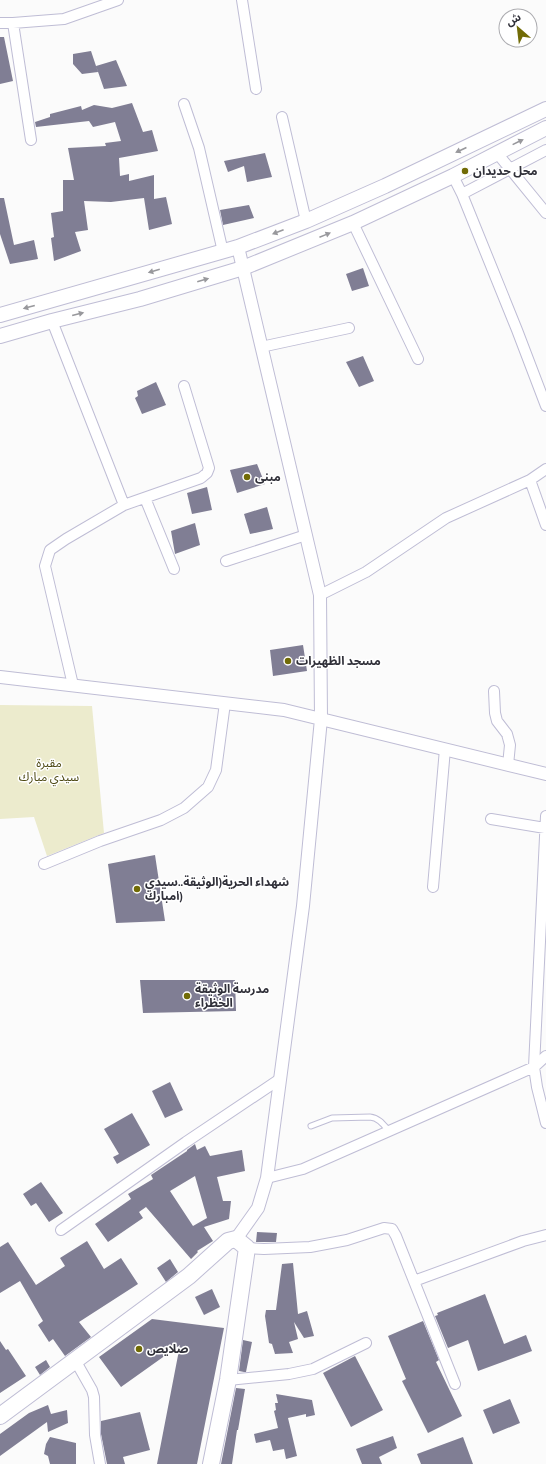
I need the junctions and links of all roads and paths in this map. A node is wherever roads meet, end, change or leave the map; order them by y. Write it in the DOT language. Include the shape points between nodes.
graph roads {
  1 [pos="118,0"];
  2 [pos="242,0"];
  3 [pos="0,22"];
  4 [pos="13,23"];
  5 [pos="256,89"];
  6 [pos="184,104"];
  7 [pos="546,109"];
  8 [pos="282,117"];
  9 [pos="546,128"];
  10 [pos="31,140"];
  11 [pos="546,150"];
  12 [pos="497,153"];
  13 [pos="510,169"];
  14 [pos="453,176"];
  15 [pos="462,194"];
  16 [pos="546,213"];
  17 [pos="306,221"];
  18 [pos="353,223"];
  19 [pos="238,247"];
  20 [pos="223,252"];
  21 [pos="243,268"];
  22 [pos="0,315"];
  23 [pos="52,321"];
  24 [pos="348,328"];
  25 [pos="0,336"];
  26 [pos="261,347"];
  27 [pos="418,359"];
  28 [pos="184,386"];
  29 [pos="546,406"];
  30 [pos="546,469"];
  31 [pos="530,480"];
  32 [pos="145,498"];
  33 [pos="124,505"];
  34 [pos="546,525"];
  35 [pos="306,535"];
  36 [pos="226,561"];
  37 [pos="174,569"];
  38 [pos="320,595"];
  39 [pos="0,677"];
  40 [pos="73,686"];
  41 [pos="494,691"];
  42 [pos="225,703"];
  43 [pos="321,719"];
  44 [pos="445,749"];
  45 [pos="508,765"];
  46 [pos="546,774"];
  47 [pos="546,816"];
  48 [pos="491,819"];
  49 [pos="545,828"];
  50 [pos="44,864"];
  51 [pos="433,887"];
  52 [pos="542,976"];
  53 [pos="546,1056"];
  54 [pos="534,1067"];
  55 [pos="280,1079"];
  56 [pos="542,1086"];
  57 [pos="546,1123"];
  58 [pos="311,1126"];
  59 [pos="389,1131"];
  60 [pos="267,1178"];
  61 [pos="61,1230"];
  62 [pos="546,1235"];
  63 [pos="242,1243"];
  64 [pos="414,1281"];
  65 [pos="366,1343"];
  66 [pos="76,1360"];
  67 [pos="228,1380"];
  68 [pos="456,1384"];
  69 [pos="0,1416"];
  70 [pos="100,1464"];
  71 [pos="211,1464"];
  1 -- 4 [label="street" via="64,19"];
  2 -- 5 [label="street"];
  3 -- 4 [label="street"];
  4 -- 10 [label="street"];
  6 -- 20 [label="street" via="198,148"];
  7 -- 17 [label="main road, one-way"];
  8 -- 17 [label="street"];
  12 -- 9 [label="main road, one-way"];
  11 -- 13 [label="street"];
  12 -- 13 [label="street"];
  12 -- 14 [label="main road"];
  13 -- 15 [label="street"];
  13 -- 16 [label="street"];
  14 -- 15 [label="street"];
  14 -- 18 [label="main road"];
  15 -- 29 [label="street"];
  17 -- 19 [label="main road, one-way"];
  21 -- 18 [label="main road, one-way"];
  18 -- 27 [label="street"];
  19 -- 20 [label="main road"];
  19 -- 21 [label="street"];
  20 -- 22 [label="main road, one-way"];
  23 -- 21 [label="main road, one-way"];
  21 -- 26 [label="street"];
  23 -- 25 [label="main road"];
  23 -- 33 [label="street"];
  24 -- 26 [label="street"];
  26 -- 35 [label="street"];
  28 -- 32 [label="street" via="208,468 207,473 201,478"];
  30 -- 31 [label="street"];
  31 -- 34 [label="street"];
  31 -- 38 [label="street" via="446,518 366,572"];
  32 -- 33 [label="street"];
  32 -- 37 [label="street"];
  33 -- 40 [label="street" via="50,550 45,566"];
  35 -- 36 [label="street"];
  35 -- 38 [label="street"];
  38 -- 43 [label="street"];
  39 -- 40 [label="street"];
  40 -- 42 [label="street"];
  41 -- 45 [label="street" via="497,721 507,734 510,746"];
  42 -- 43 [label="street" via="284,710"];
  42 -- 50 [label="street" via="216,770 208,787 184,808 161,820"];
  43 -- 44 [label="street"];
  43 -- 55 [label="street" via="303,906"];
  44 -- 45 [label="street"];
  44 -- 51 [label="street"];
  45 -- 46 [label="street"];
  47 -- 49 [label="street"];
  48 -- 49 [label="street"];
  49 -- 52 [label="street"];
  52 -- 54 [label="street"];
  53 -- 54 [label="street"];
  54 -- 56 [label="street"];
  54 -- 59 [label="street"];
  55 -- 60 [label="street"];
  55 -- 61 [label="street"];
  56 -- 57 [label="street"];
  58 -- 59 [label="lane" via="332,1118 370,1117 382,1121"];
  59 -- 60 [label="street" via="303,1169"];
  60 -- 63 [label="street" via="258,1208"];
  62 -- 64 [label="street"];
  63 -- 64 [label="street" via="264,1249 310,1247 347,1240 384,1228 392,1230 396,1236"];
  63 -- 66 [label="main road" via="228,1242 188,1276"];
  63 -- 67 [label="main road"];
  64 -- 68 [label="street"];
  65 -- 67 [label="street" via="313,1369"];
  66 -- 69 [label="main road"];
  66 -- 70 [label="street" via="94,1397 95,1435"];
  67 -- 71 [label="main road"];
}
